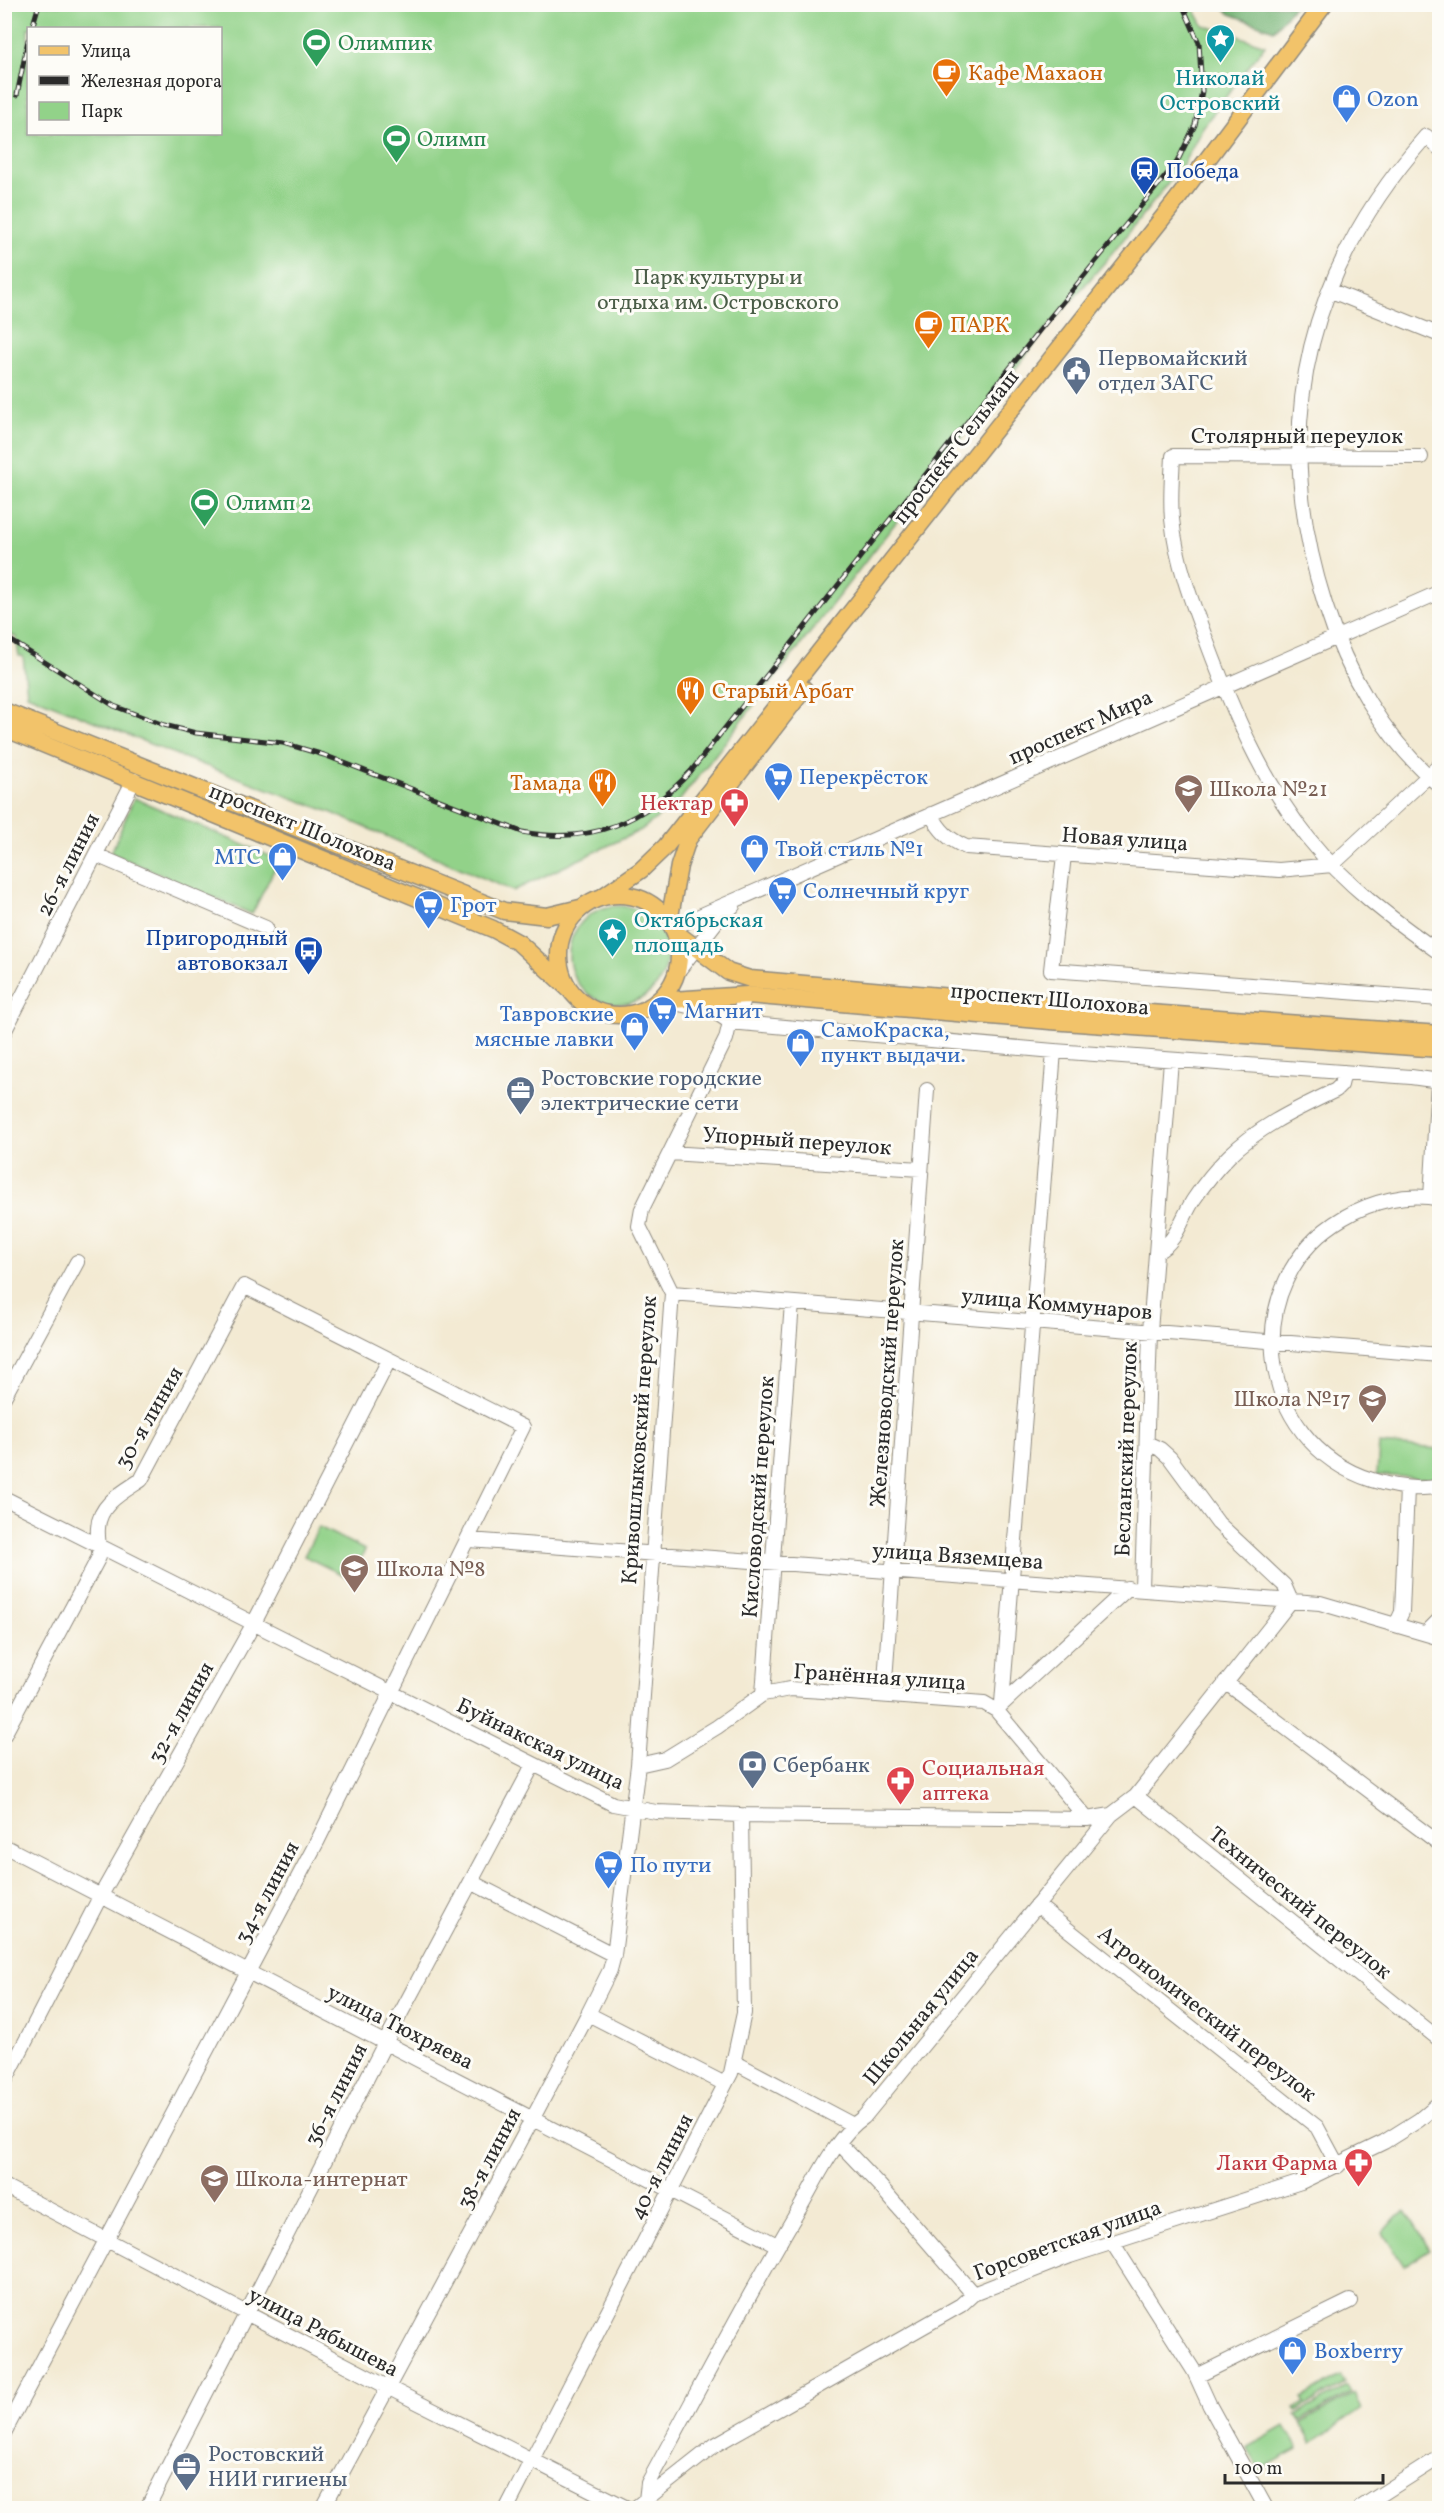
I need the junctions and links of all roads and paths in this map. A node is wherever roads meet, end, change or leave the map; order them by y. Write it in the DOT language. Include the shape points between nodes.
graph roads {
  1 [pos="1324,4"];
  2 [pos="1336,4"];
  3 [pos="1440,149"];
  4 [pos="1329,290"];
  5 [pos="1440,335"];
  6 [pos="1298,455"];
  7 [pos="1421,457"];
  8 [pos="1440,592"];
  9 [pos="1335,636"];
  10 [pos="1223,686"];
  11 [pos="4,711"];
  12 [pos="4,728"];
  13 [pos="1440,765"];
  14 [pos="1428,776"];
  15 [pos="134,780"];
  16 [pos="1440,786"];
  17 [pos="931,814"];
  18 [pos="96,855"];
  19 [pos="1064,855"];
  20 [pos="1332,865"];
  21 [pos="602,897"];
  22 [pos="738,901"];
  23 [pos="580,908"];
  24 [pos="672,927"];
  25 [pos="266,928"];
  26 [pos="694,948"];
  27 [pos="1440,953"];
  28 [pos="675,975"];
  29 [pos="569,989"];
  30 [pos="745,995"];
  31 [pos="1440,999"];
  32 [pos="665,1000"];
  33 [pos="734,1022"];
  34 [pos="4,1032"];
  35 [pos="1440,1034"];
  36 [pos="1440,1049"];
  37 [pos="1054,1051"];
  38 [pos="1171,1060"];
  39 [pos="1344,1072"];
  40 [pos="1439,1082"];
  41 [pos="927,1090"];
  42 [pos="670,1153"];
  43 [pos="921,1169"];
  44 [pos="1435,1198"];
  45 [pos="1158,1251"];
  46 [pos="77,1262"];
  47 [pos="672,1293"];
  48 [pos="792,1303"];
  49 [pos="911,1312"];
  50 [pos="1034,1322"];
  51 [pos="1150,1331"];
  52 [pos="1272,1341"];
  53 [pos="1440,1355"];
  54 [pos="389,1360"];
  55 [pos="4,1397"];
  56 [pos="1147,1443"];
  57 [pos="1440,1486"];
  58 [pos="1407,1488"];
  59 [pos="4,1498"];
  60 [pos="469,1540"];
  61 [pos="100,1547"];
  62 [pos="652,1555"];
  63 [pos="774,1561"];
  64 [pos="893,1571"];
  65 [pos="1011,1580"];
  66 [pos="1135,1588"];
  67 [pos="1291,1600"];
  68 [pos="1440,1619"];
  69 [pos="254,1623"];
  70 [pos="1395,1625"];
  71 [pos="1433,1635"];
  72 [pos="1225,1682"];
  73 [pos="392,1694"];
  74 [pos="763,1694"];
  75 [pos="884,1695"];
  76 [pos="999,1706"];
  77 [pos="4,1735"];
  78 [pos="638,1765"];
  79 [pos="532,1766"];
  80 [pos="1136,1796"];
  81 [pos="633,1808"];
  82 [pos="741,1815"];
  83 [pos="1111,1815"];
  84 [pos="1087,1819"];
  85 [pos="1437,1838"];
  86 [pos="4,1846"];
  87 [pos="471,1882"];
  88 [pos="100,1897"];
  89 [pos="1037,1905"];
  90 [pos="614,1955"];
  91 [pos="248,1970"];
  92 [pos="588,2014"];
  93 [pos="1440,2040"];
  94 [pos="386,2041"];
  95 [pos="734,2062"];
  96 [pos="4,2083"];
  97 [pos="725,2084"];
  98 [pos="1440,2102"];
  99 [pos="533,2118"];
  100 [pos="853,2125"];
  101 [pos="840,2144"];
  102 [pos="1338,2166"];
  103 [pos="4,2186"];
  104 [pos="671,2191"];
  105 [pos="107,2240"];
  106 [pos="1112,2242"];
  107 [pos="777,2245"];
  108 [pos="974,2294"];
  109 [pos="1350,2301"];
  110 [pos="247,2314"];
  111 [pos="1197,2376"];
  112 [pos="388,2388"];
  113 [pos="4,2433"];
  114 [pos="1440,2457"];
  115 [pos="533,2461"];
  116 [pos="641,2504"];
  117 [pos="147,2508"];
  118 [pos="323,2508"];
  119 [pos="507,2508"];
  120 [pos="627,2508"];
  121 [pos="1266,2508"];
  122 [pos="1360,2508"];
  1 -- 21 [label="main road, проспект Сельмаш" via="1176,201 666,846 641,870"];
  2 -- 24 [label="main road, проспект Сельмаш" via="1182,208 696,828 683,851"];
  3 -- 4 [label="street" via="1426,136 1401,164 1360,222"];
  4 -- 5 [label="street"];
  4 -- 6 [label="street" via="1304,380"];
  6 -- 7 [label="street, Столярный переулок"];
  6 -- 9 [label="street" via="1309,548"];
  6 -- 10 [label="street, Столярный переулок" via="1173,456 1172,520 1180,559 1192,604"];
  8 -- 9 [label="street, проспект Мира"];
  9 -- 10 [label="street, проспект Мира"];
  9 -- 14 [label="street" via="1373,707"];
  10 -- 17 [label="street, проспект Мира"];
  10 -- 20 [label="street" via="1276,789 1308,838"];
  11 -- 23 [label="main road, проспект Шолохова" via="504,911 547,916"];
  12 -- 15 [label="main road, проспект Шолохова"];
  13 -- 14 [label="street"];
  14 -- 16 [label="street"];
  14 -- 20 [label="street"];
  15 -- 18 [label="street, 26-я линия"];
  15 -- 29 [label="main road, проспект Шолохова" via="494,929 519,943"];
  17 -- 19 [label="street, Новая улица" via="941,831 966,847"];
  17 -- 22 [label="street, проспект Мира"];
  18 -- 25 [label="street"];
  18 -- 34 [label="street, 26-я линия"];
  19 -- 20 [label="street, Новая улица" via="1279,870"];
  19 -- 31 [label="street" via="1051,970"];
  20 -- 27 [label="street"];
  21 -- 23 [label="main road"];
  21 -- 24 [label="main road" via="623,895 640,899 653,905"];
  22 -- 24 [label="street, проспект Мира"];
  22 -- 26 [label="street, проспект Мира"];
  23 -- 29 [label="main road" via="559,944 559,965"];
  24 -- 26 [label="main road, проспект Шолохова"];
  24 -- 28 [label="main road" via="678,954"];
  26 -- 28 [label="street, проспект Мира"];
  26 -- 35 [label="main road, проспект Шолохова" via="728,972 759,981"];
  28 -- 32 [label="main road"];
  29 -- 32 [label="main road" via="583,1003 607,1014 631,1014"];
  30 -- 32 [label="main road, проспект Шолохова"];
  30 -- 33 [label="street, Кривошлыковский переулок"];
  30 -- 36 [label="main road, проспект Шолохова"];
  32 -- 33 [label="street" via="715,1012"];
  33 -- 37 [label="street"];
  33 -- 42 [label="street, Кривошлыковский переулок"];
  37 -- 38 [label="street"];
  37 -- 50 [label="street"];
  38 -- 39 [label="street"];
  38 -- 45 [label="street, Бесланский переулок"];
  39 -- 40 [label="street"];
  39 -- 45 [label="street" via="1341,1085 1335,1090 1271,1122 1228,1157 1193,1200 1166,1248"];
  40 -- 44 [label="street"];
  41 -- 43 [label="street, Железноводский переулок"];
  42 -- 43 [label="street, Упорный переулок"];
  42 -- 47 [label="street, Кривошлыковский переулок" via="642,1209 639,1226"];
  43 -- 49 [label="street, Железноводский переулок"];
  44 -- 52 [label="street" via="1384,1200 1330,1225 1295,1263 1283,1284"];
  45 -- 51 [label="street, Бесланский переулок"];
  46 -- 55 [label="street"];
  47 -- 48 [label="street, улица Коммунаров"];
  47 -- 62 [label="street, Кривошлыковский переулок"];
  48 -- 49 [label="street, улица Коммунаров"];
  48 -- 63 [label="street, Кисловодский переулок"];
  49 -- 50 [label="street, улица Коммунаров"];
  49 -- 64 [label="street, Железноводский переулок"];
  50 -- 51 [label="street, улица Коммунаров"];
  50 -- 65 [label="street"];
  51 -- 52 [label="street, улица Коммунаров"];
  51 -- 56 [label="street, Бесланский переулок"];
  52 -- 53 [label="street, улица Коммунаров"];
  52 -- 58 [label="street" via="1281,1395 1311,1442 1333,1461 1360,1476"];
  54 -- 60 [label="street, 34-я линия" via="523,1427"];
  54 -- 61 [label="street, 30-я линия" via="244,1287 141,1480 103,1510 98,1530"];
  54 -- 69 [label="street, 32-я линия"];
  56 -- 66 [label="street, Бесланский переулок"];
  56 -- 67 [label="street" via="1170,1458 1218,1522 1284,1585"];
  57 -- 58 [label="street"];
  58 -- 70 [label="street" via="1402,1612"];
  59 -- 61 [label="street, Буйнакская улица"];
  60 -- 62 [label="street, улица Вяземцева"];
  60 -- 73 [label="street, 34-я линия"];
  61 -- 69 [label="street, Буйнакская улица"];
  61 -- 77 [label="street, 30-я линия" via="99,1557"];
  62 -- 63 [label="street, улица Вяземцева"];
  62 -- 78 [label="street, Кривошлыковский переулок"];
  63 -- 64 [label="street, улица Вяземцева"];
  63 -- 74 [label="street, Кисловодский переулок"];
  64 -- 65 [label="street, улица Вяземцева"];
  64 -- 75 [label="street, Железноводский переулок"];
  65 -- 66 [label="street, улица Вяземцева"];
  65 -- 76 [label="street"];
  66 -- 67 [label="street, улица Вяземцева"];
  66 -- 76 [label="street, Бесланский переулок"];
  67 -- 70 [label="street, улица Вяземцева" via="1320,1603"];
  67 -- 72 [label="street, Школьная улица"];
  68 -- 71 [label="street"];
  69 -- 73 [label="street, Буйнакская улица"];
  69 -- 88 [label="street, 32-я линия"];
  70 -- 71 [label="street, улица Вяземцева"];
  72 -- 80 [label="street, Школьная улица"];
  72 -- 85 [label="street"];
  73 -- 79 [label="street, Буйнакская улица"];
  73 -- 91 [label="street, 34-я линия"];
  74 -- 75 [label="street, Гранённая улица" via="790,1689"];
  74 -- 78 [label="street, Гранённая улица" via="665,1759"];
  75 -- 76 [label="street, Гранённая улица"];
  76 -- 84 [label="street, Гранённая улица"];
  78 -- 81 [label="street, Кривошлыковский переулок"];
  79 -- 81 [label="street, Буйнакская улица" via="613,1804"];
  79 -- 87 [label="street, 36-я линия"];
  80 -- 83 [label="street, Школьная улица"];
  80 -- 93 [label="street, Технический переулок"];
  81 -- 82 [label="street, Буйнакская улица"];
  81 -- 90 [label="street, 38-я линия"];
  82 -- 84 [label="street, Буйнакская улица"];
  82 -- 95 [label="street, 40-я линия" via="744,2013"];
  83 -- 84 [label="street, Буйнакская улица"];
  83 -- 89 [label="street, Школьная улица"];
  86 -- 88 [label="street, улица Тюхряева"];
  87 -- 90 [label="street"];
  87 -- 94 [label="street, 36-я линия"];
  88 -- 91 [label="street, улица Тюхряева"];
  88 -- 96 [label="street, 32-я линия"];
  89 -- 100 [label="street, Школьная улица" via="864,2117"];
  89 -- 102 [label="street, Агрономический переулок" via="1317,2127"];
  90 -- 92 [label="street, 38-я линия"];
  91 -- 94 [label="street, улица Тюхряева"];
  91 -- 105 [label="street, 34-я линия"];
  92 -- 97 [label="street"];
  92 -- 99 [label="street, 38-я линия"];
  94 -- 99 [label="street, улица Тюхряева"];
  94 -- 110 [label="street, 36-я линия"];
  95 -- 97 [label="street, 40-я линия"];
  95 -- 100 [label="street"];
  97 -- 104 [label="street, 40-я линия"];
  98 -- 102 [label="street, Горсоветская улица" via="1384,2142"];
  99 -- 104 [label="street, улица Тюхряева"];
  99 -- 112 [label="street, 38-я линия"];
  100 -- 101 [label="street, Школьная улица"];
  101 -- 107 [label="street, Школьная улица"];
  101 -- 108 [label="street"];
  102 -- 106 [label="street, Горсоветская улица" via="1301,2182"];
  103 -- 105 [label="street, улица Рябышева"];
  104 -- 107 [label="street, улица Тюхряева"];
  104 -- 115 [label="street, 40-я линия"];
  105 -- 110 [label="street, улица Рябышева"];
  105 -- 113 [label="street, 34-я линия"];
  106 -- 108 [label="street, Горсоветская улица"];
  106 -- 111 [label="street"];
  107 -- 116 [label="street, Школьная улица" via="648,2483"];
  108 -- 116 [label="street, Горсоветская улица" via="715,2445"];
  109 -- 111 [label="street"];
  110 -- 112 [label="street, улица Рябышева"];
  110 -- 117 [label="street, 36-я линия"];
  111 -- 121 [label="street"];
  112 -- 115 [label="street, улица Рябышева"];
  112 -- 118 [label="street, 38-я линия"];
  114 -- 122 [label="street"];
  115 -- 119 [label="street, 40-я линия"];
  115 -- 120 [label="street, улица Рябышева"];
}
